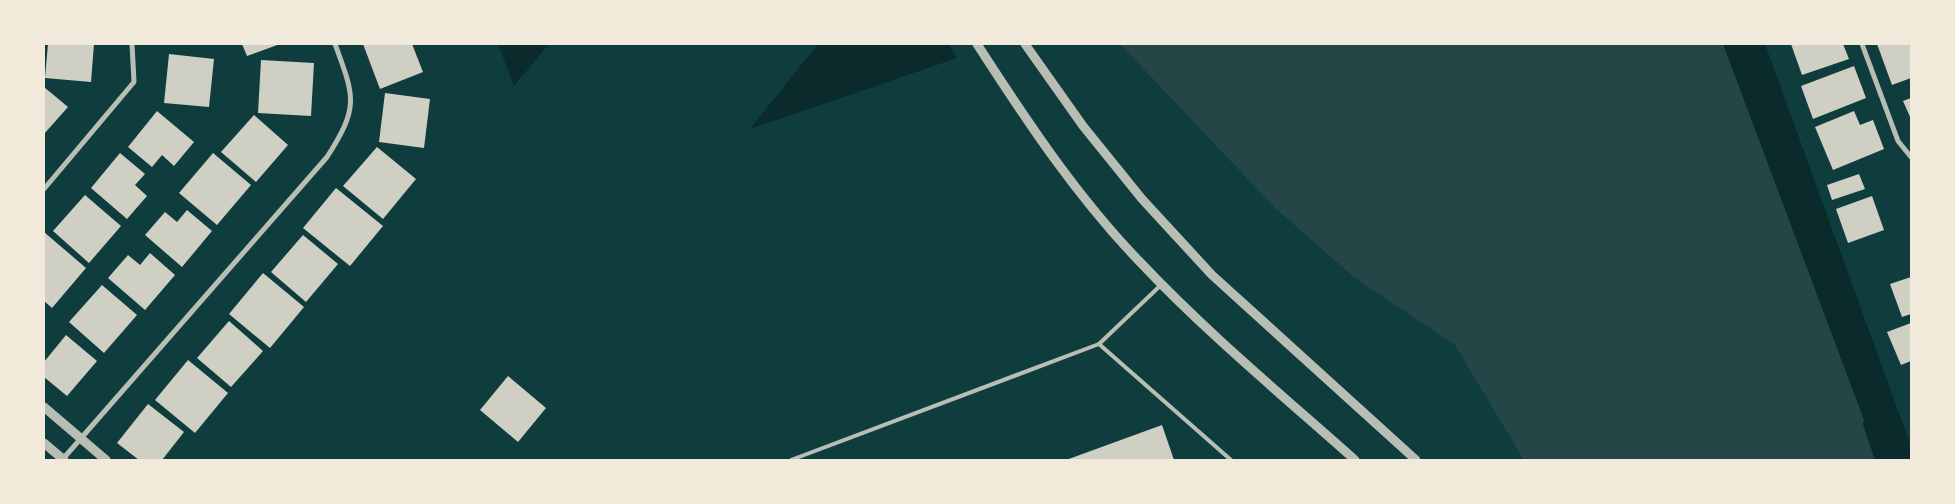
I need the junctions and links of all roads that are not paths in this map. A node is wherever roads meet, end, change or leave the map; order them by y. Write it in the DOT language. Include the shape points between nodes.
graph roads {
  1 [pos="132,44"];
  2 [pos="335,44"];
  3 [pos="977,44"];
  4 [pos="1025,44"];
  5 [pos="1862,44"];
  6 [pos="1911,157"];
  7 [pos="44,189"];
  8 [pos="1162,284"];
  9 [pos="1099,344"];
  10 [pos="44,407"];
  11 [pos="81,439"];
  12 [pos="44,443"];
  13 [pos="63,460"];
  14 [pos="106,460"];
  15 [pos="791,460"];
  16 [pos="1231,460"];
  17 [pos="1355,460"];
  18 [pos="1416,460"];
  1 -- 7 [label="street" via="134,82"];
  2 -- 11 [label="street" via="350,87 352,108 344,130 327,157"];
  3 -- 8 [label="street" via="1024,118 1085,198"];
  4 -- 18 [label="street" via="1083,126 1142,199 1212,275"];
  5 -- 6 [label="street" via="1898,141"];
  8 -- 9 [label="lane"];
  8 -- 17 [label="street"];
  9 -- 15 [label="lane"];
  9 -- 16 [label="lane"];
  10 -- 11 [label="street"];
  11 -- 13 [label="street"];
  11 -- 14 [label="street"];
  12 -- 13 [label="street"];
}
